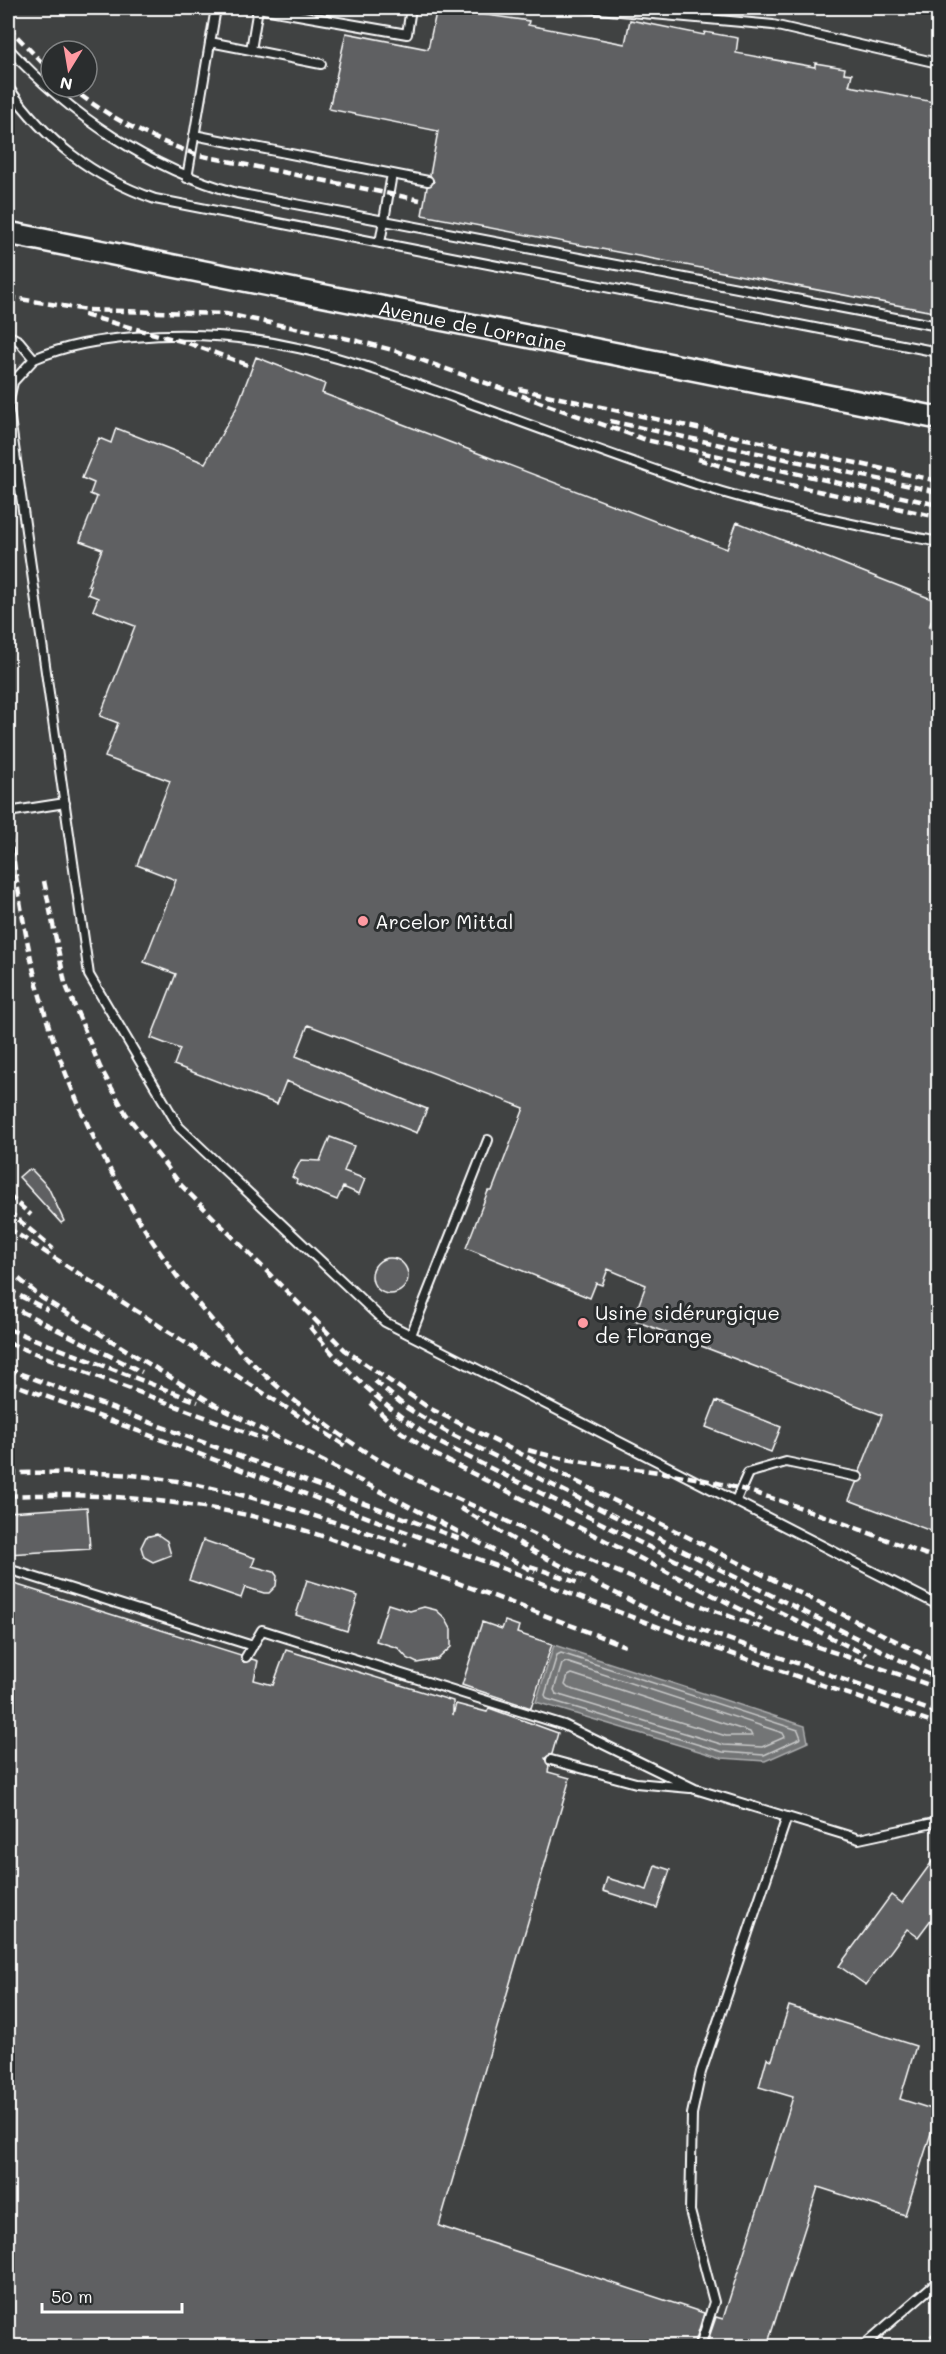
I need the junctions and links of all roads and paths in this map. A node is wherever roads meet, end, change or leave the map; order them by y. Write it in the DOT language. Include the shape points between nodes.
graph roads {
  1 [pos="216,8"];
  2 [pos="411,8"];
  3 [pos="587,8"];
  4 [pos="210,42"];
  5 [pos="8,48"];
  6 [pos="251,50"];
  7 [pos="939,63"];
  8 [pos="321,64"];
  9 [pos="8,87"];
  10 [pos="194,135"];
  11 [pos="392,174"];
  12 [pos="187,178"];
  13 [pos="429,181"];
  14 [pos="384,220"];
  15 [pos="8,232"];
  16 [pos="380,243"];
  17 [pos="939,326"];
  18 [pos="8,335"];
  19 [pos="939,352"];
  20 [pos="34,359"];
  21 [pos="939,418"];
  22 [pos="939,543"];
  23 [pos="65,802"];
  24 [pos="8,812"];
  25 [pos="488,1140"];
  26 [pos="411,1335"];
  27 [pos="858,1477"];
  28 [pos="736,1500"];
  29 [pos="8,1569"];
  30 [pos="939,1605"];
  31 [pos="253,1646"];
  32 [pos="246,1657"];
  33 [pos="551,1760"];
  34 [pos="695,1789"];
  35 [pos="787,1817"];
  36 [pos="939,1822"];
  37 [pos="939,2281"];
  38 [pos="700,2346"];
  39 [pos="863,2346"];
  1 -- 4 [label="lane"];
  2 -- 6 [label="lane" via="407,34 258,8"];
  3 -- 7 [label="lane" via="773,25"];
  4 -- 6 [label="lane"];
  4 -- 10 [label="lane"];
  5 -- 12 [label="lane" via="46,86 97,125"];
  6 -- 8 [label="lane"];
  9 -- 16 [label="lane" via="60,148 132,192"];
  10 -- 11 [label="lane"];
  10 -- 12 [label="lane"];
  11 -- 13 [label="lane"];
  11 -- 14 [label="lane"];
  12 -- 14 [label="lane" via="237,193"];
  14 -- 16 [label="lane"];
  14 -- 17 [label="lane"];
  15 -- 21 [label="main road, Avenue de Lorraine"];
  16 -- 19 [label="lane"];
  18 -- 20 [label="lane" via="19,341"];
  20 -- 22 [label="lane" via="66,346 160,334 230,336 286,344 367,366 732,495"];
  20 -- 23 [label="lane" via="13,382 8,404"];
  23 -- 24 [label="lane"];
  23 -- 26 [label="lane" via="89,975 179,1127 385,1322"];
  25 -- 26 [label="lane"];
  26 -- 28 [label="lane"];
  27 -- 28 [label="lane" via="786,1462 748,1473"];
  28 -- 30 [label="lane"];
  29 -- 31 [label="lane"];
  31 -- 32 [label="lane"];
  31 -- 34 [label="lane" via="262,1630 564,1725"];
  33 -- 34 [label="lane" via="636,1783"];
  34 -- 35 [label="lane"];
  35 -- 36 [label="lane" via="859,1839"];
  35 -- 38 [label="lane" via="701,2072 692,2114 690,2211 714,2302"];
  37 -- 39 [label="lane"];
}
